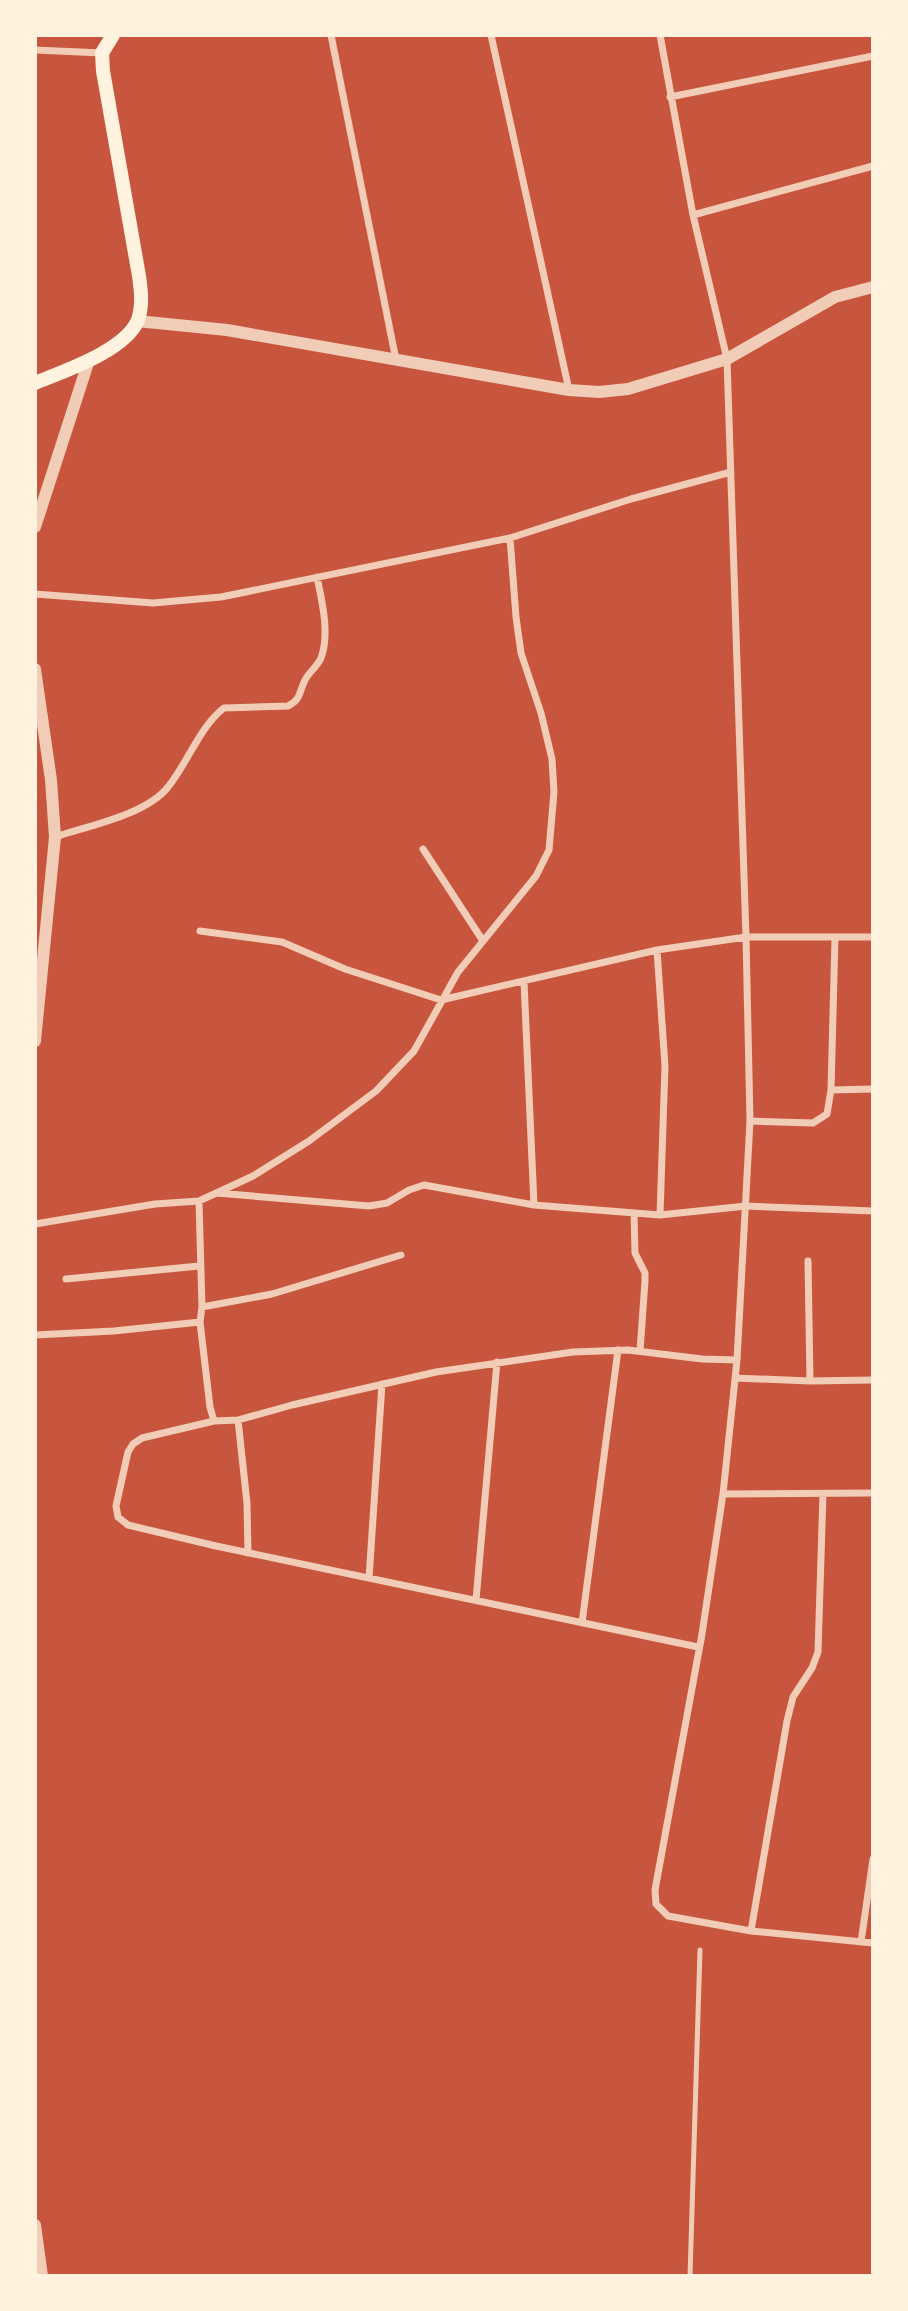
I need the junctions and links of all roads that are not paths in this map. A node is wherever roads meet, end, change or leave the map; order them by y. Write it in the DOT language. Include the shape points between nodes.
graph roads {
  1 [pos="113,35"];
  2 [pos="331,35"];
  3 [pos="491,35"];
  4 [pos="660,35"];
  5 [pos="35,50"];
  6 [pos="102,53"];
  7 [pos="873,56"];
  8 [pos="670,97"];
  9 [pos="873,166"];
  10 [pos="693,215"];
  11 [pos="873,287"];
  12 [pos="137,321"];
  13 [pos="727,359"];
  14 [pos="89,360"];
  15 [pos="396,361"];
  16 [pos="35,383"];
  17 [pos="569,390"];
  18 [pos="731,472"];
  19 [pos="35,527"];
  20 [pos="510,538"];
  21 [pos="317,578"];
  22 [pos="35,594"];
  23 [pos="35,669"];
  24 [pos="55,837"];
  25 [pos="423,849"];
  26 [pos="200,931"];
  27 [pos="746,937"];
  28 [pos="873,937"];
  29 [pos="835,938"];
  30 [pos="482,941"];
  31 [pos="657,950"];
  32 [pos="524,982"];
  33 [pos="441,1000"];
  34 [pos="35,1041"];
  35 [pos="873,1089"];
  36 [pos="831,1090"];
  37 [pos="750,1121"];
  38 [pos="216,1193"];
  39 [pos="199,1201"];
  40 [pos="534,1205"];
  41 [pos="746,1206"];
  42 [pos="873,1211"];
  43 [pos="634,1213"];
  44 [pos="660,1215"];
  45 [pos="35,1224"];
  46 [pos="401,1255"];
  47 [pos="808,1261"];
  48 [pos="199,1266"];
  49 [pos="66,1279"];
  50 [pos="201,1307"];
  51 [pos="200,1322"];
  52 [pos="35,1335"];
  53 [pos="618,1350"];
  54 [pos="640,1351"];
  55 [pos="737,1360"];
  56 [pos="497,1362"];
  57 [pos="735,1378"];
  58 [pos="873,1380"];
  59 [pos="810,1381"];
  60 [pos="382,1384"];
  61 [pos="238,1420"];
  62 [pos="214,1421"];
  63 [pos="873,1493"];
  64 [pos="723,1494"];
  65 [pos="822,1494"];
  66 [pos="248,1553"];
  67 [pos="369,1578"];
  68 [pos="476,1600"];
  69 [pos="582,1623"];
  70 [pos="698,1647"];
  71 [pos="873,1860"];
  72 [pos="751,1931"];
  73 [pos="861,1942"];
  74 [pos="873,1943"];
  75 [pos="700,1950"];
  76 [pos="35,2225"];
  77 [pos="42,2276"];
  78 [pos="690,2276"];
  1 -- 6 [label="main road"];
  2 -- 15 [label="street"];
  3 -- 17 [label="street"];
  4 -- 8 [label="street"];
  5 -- 6 [label="street"];
  6 -- 12 [label="main road" via="139,276 142,299"];
  7 -- 8 [label="street"];
  8 -- 10 [label="street"];
  9 -- 10 [label="street"];
  10 -- 13 [label="street"];
  11 -- 13 [label="street" via="835,297"];
  12 -- 14 [label="main road" via="123,339"];
  12 -- 15 [label="street" via="228,330"];
  13 -- 17 [label="street" via="628,389"];
  13 -- 18 [label="street"];
  14 -- 16 [label="main road"];
  14 -- 19 [label="street"];
  15 -- 17 [label="street"];
  18 -- 20 [label="street"];
  18 -- 27 [label="street"];
  20 -- 21 [label="street"];
  20 -- 30 [label="street" via="521,653 541,713 554,792 549,850 536,876"];
  21 -- 22 [label="street" via="189,601 125,602"];
  21 -- 24 [label="street" via="324,644 295,703 224,708 156,800"];
  23 -- 24 [label="street"];
  24 -- 34 [label="street"];
  25 -- 30 [label="street"];
  26 -- 33 [label="street" via="282,942 345,969"];
  27 -- 29 [label="street"];
  27 -- 31 [label="street"];
  27 -- 37 [label="street"];
  28 -- 29 [label="street"];
  29 -- 36 [label="street"];
  30 -- 33 [label="street"];
  31 -- 32 [label="street"];
  31 -- 44 [label="street" via="665,1066"];
  32 -- 33 [label="street"];
  32 -- 40 [label="street"];
  33 -- 38 [label="street" via="414,1051 376,1091 309,1141"];
  35 -- 36 [label="street"];
  36 -- 37 [label="street" via="827,1114 820,1121"];
  37 -- 41 [label="street"];
  38 -- 39 [label="street"];
  38 -- 40 [label="street" via="369,1206 387,1203 424,1185"];
  39 -- 45 [label="street"];
  39 -- 48 [label="street"];
  40 -- 43 [label="street"];
  41 -- 42 [label="street"];
  41 -- 44 [label="street"];
  41 -- 55 [label="street"];
  43 -- 44 [label="street"];
  43 -- 54 [label="street" via="635,1252 645,1273"];
  46 -- 50 [label="street" via="272,1294"];
  47 -- 59 [label="street"];
  48 -- 49 [label="street"];
  48 -- 50 [label="street"];
  50 -- 51 [label="street"];
  51 -- 52 [label="street"];
  51 -- 62 [label="street"];
  53 -- 54 [label="street"];
  53 -- 56 [label="street"];
  53 -- 69 [label="street"];
  54 -- 55 [label="street"];
  55 -- 57 [label="street"];
  56 -- 60 [label="street"];
  56 -- 68 [label="street"];
  57 -- 59 [label="street"];
  57 -- 64 [label="street"];
  58 -- 59 [label="street"];
  60 -- 61 [label="street"];
  60 -- 67 [label="street"];
  61 -- 62 [label="street"];
  61 -- 66 [label="street"];
  62 -- 66 [label="street" via="133,1444 116,1506 118,1517 128,1525"];
  63 -- 65 [label="street"];
  64 -- 65 [label="street"];
  64 -- 70 [label="street"];
  65 -- 72 [label="street" via="818,1652 793,1697 787,1721"];
  66 -- 67 [label="street"];
  67 -- 68 [label="street"];
  68 -- 69 [label="street"];
  69 -- 70 [label="street"];
  70 -- 72 [label="street" via="656,1904 668,1916"];
  71 -- 73 [label="street"];
  72 -- 73 [label="street"];
  73 -- 74 [label="street"];
  75 -- 78 [label="lane"];
  76 -- 77 [label="street"];
}
